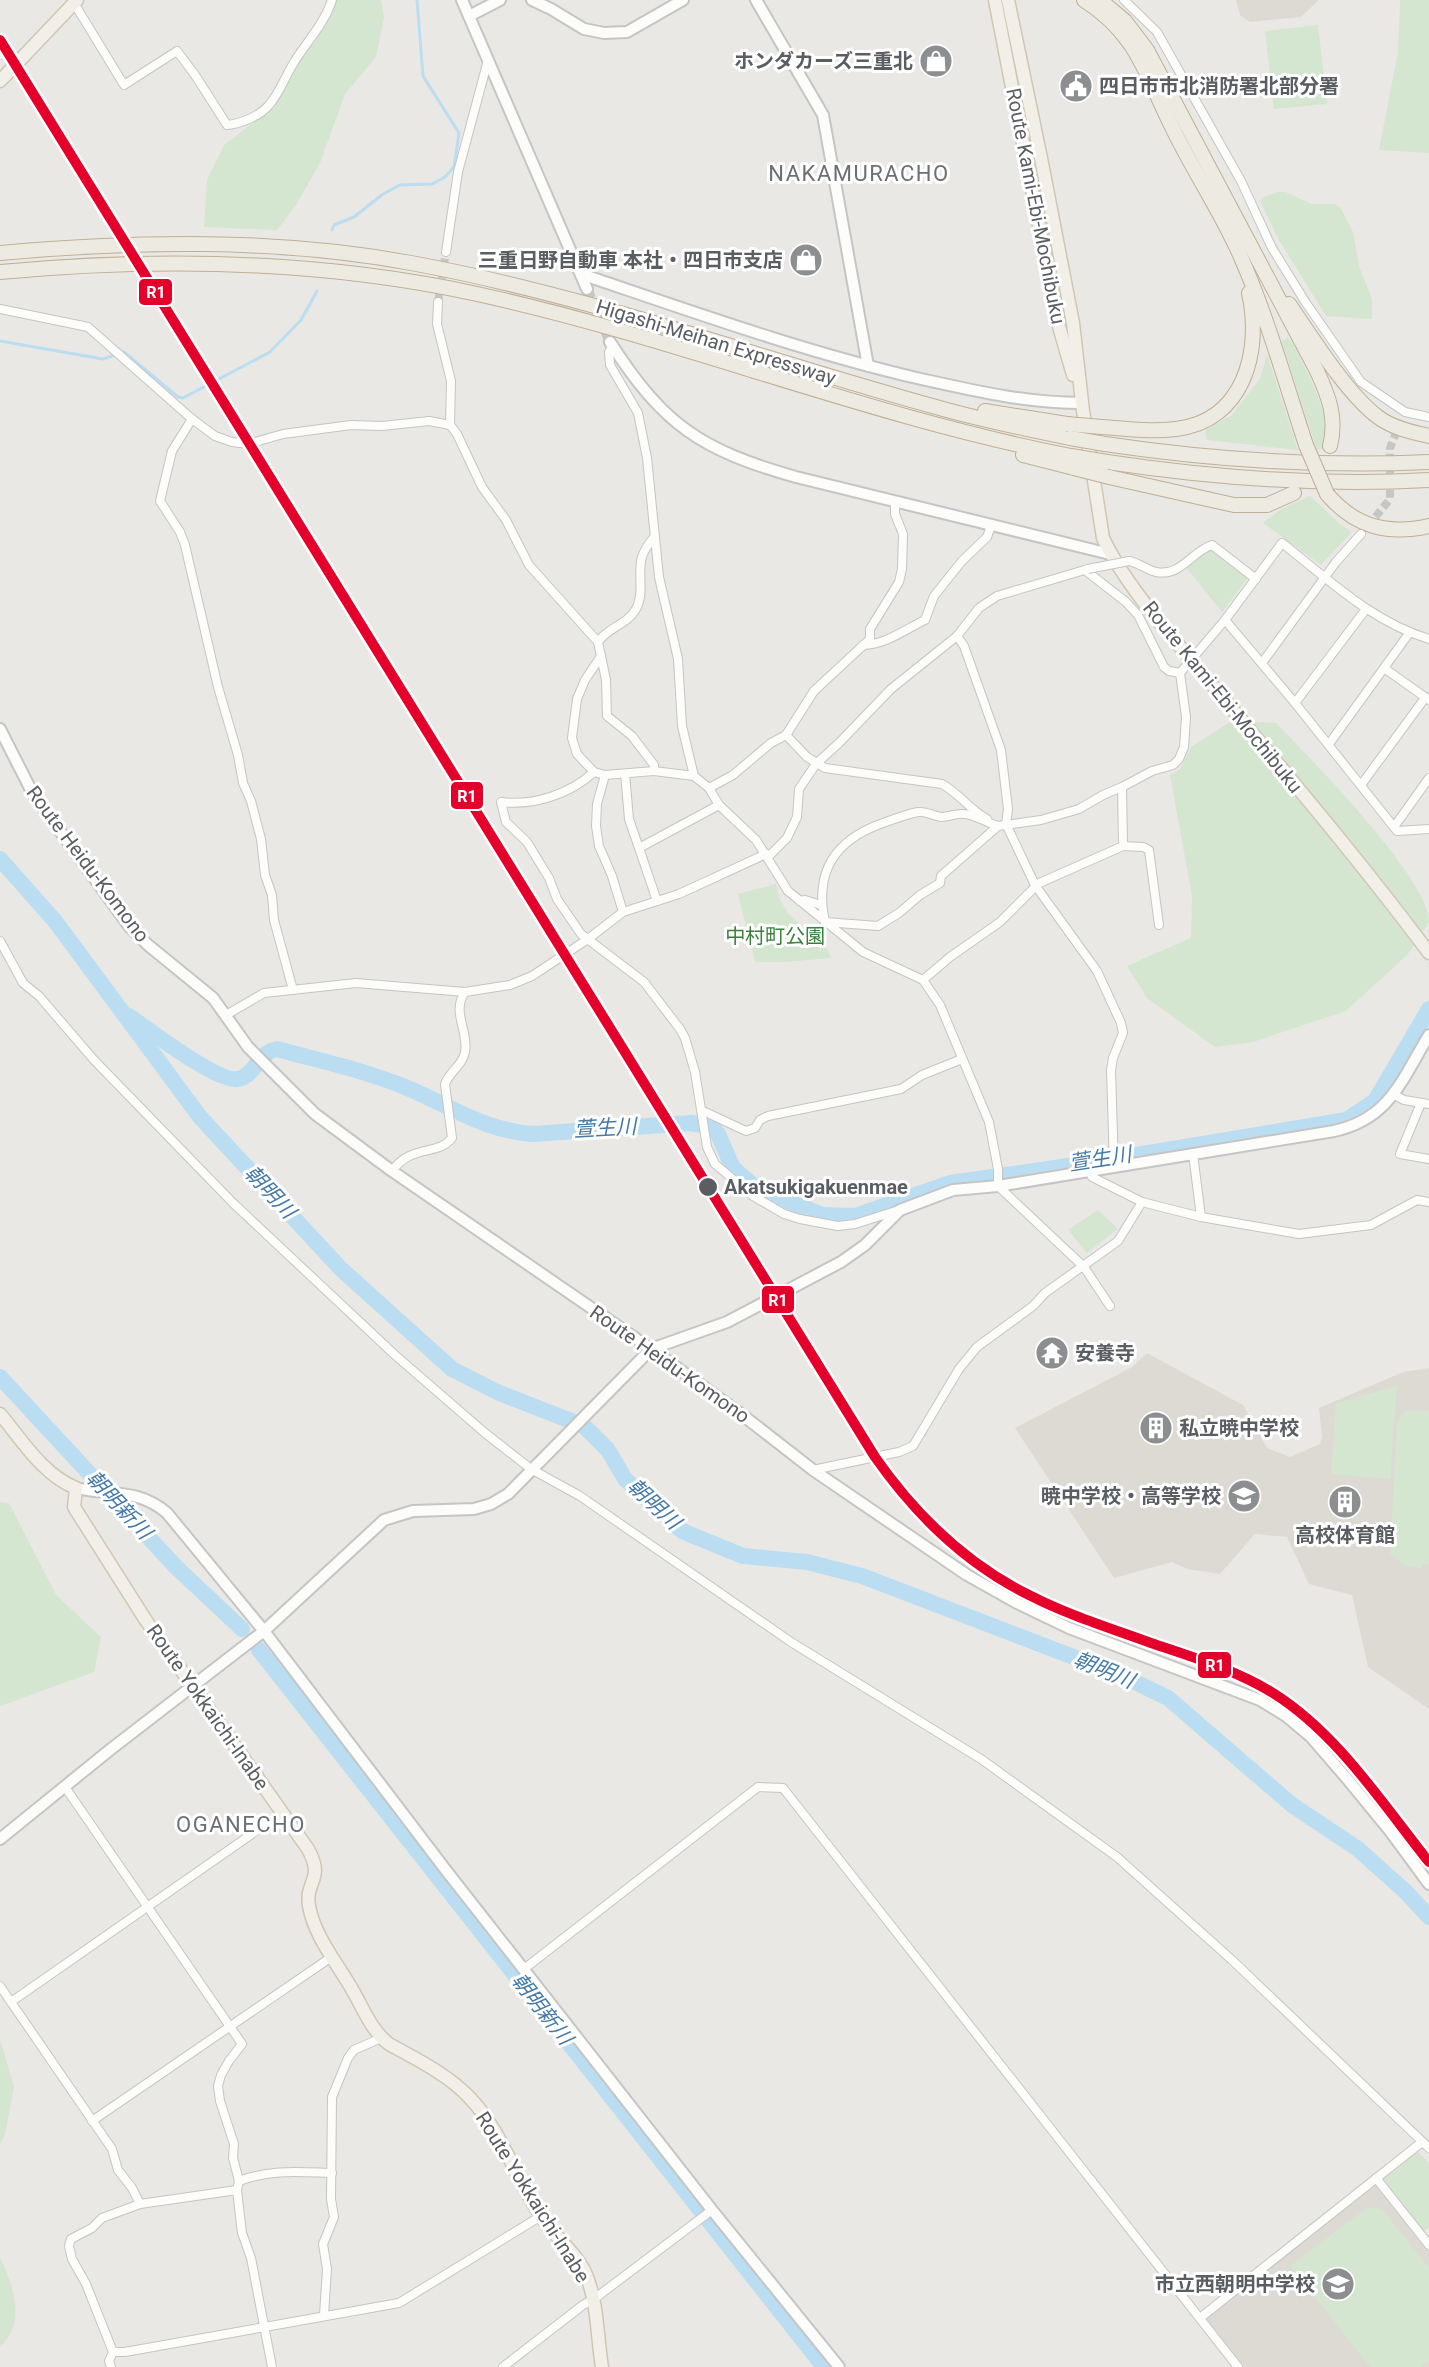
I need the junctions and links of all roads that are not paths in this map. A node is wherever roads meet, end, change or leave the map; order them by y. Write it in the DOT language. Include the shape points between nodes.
graph roads {
  1 [pos="332,0"];
  2 [pos="462,0"];
  3 [pos="500,0"];
  4 [pos="532,0"];
  5 [pos="683,0"];
  6 [pos="756,0"];
  7 [pos="995,0"];
  8 [pos="1008,0"];
  9 [pos="1084,0"];
  10 [pos="1100,0"];
  11 [pos="1124,0"];
  12 [pos="77,4"];
  13 [pos="469,16"];
  14 [pos="488,59"];
  15 [pos="0,81"];
  16 [pos="446,252"];
  17 [pos="0,253"];
  18 [pos="1239,253"];
  19 [pos="1257,258"];
  20 [pos="0,272"];
  21 [pos="581,273"];
  22 [pos="587,289"];
  23 [pos="438,302"];
  24 [pos="0,309"];
  25 [pos="612,344"];
  26 [pos="868,366"];
  27 [pos="880,391"];
  28 [pos="1082,405"];
  29 [pos="1429,417"];
  30 [pos="192,419"];
  31 [pos="450,425"];
  32 [pos="1429,436"];
  33 [pos="1330,446"];
  34 [pos="1072,462"];
  35 [pos="1429,462"];
  36 [pos="1429,480"];
  37 [pos="1294,493"];
  38 [pos="895,503"];
  39 [pos="991,526"];
  40 [pos="1429,526"];
  41 [pos="1361,534"];
  42 [pos="654,537"];
  43 [pos="1110,554"];
  44 [pos="1087,570"];
  45 [pos="1326,577"];
  46 [pos="1256,579"];
  47 [pos="1366,609"];
  48 [pos="1225,620"];
  49 [pos="1410,632"];
  50 [pos="957,636"];
  51 [pos="1429,639"];
  52 [pos="598,642"];
  53 [pos="863,645"];
  54 [pos="601,656"];
  55 [pos="1191,659"];
  56 [pos="1262,663"];
  57 [pos="1384,668"];
  58 [pos="1180,673"];
  59 [pos="1427,699"];
  60 [pos="1295,703"];
  61 [pos="0,729"];
  62 [pos="786,735"];
  63 [pos="1329,744"];
  64 [pos="816,764"];
  65 [pos="654,771"];
  66 [pos="594,772"];
  67 [pos="625,774"];
  68 [pos="605,775"];
  69 [pos="694,776"];
  70 [pos="1429,778"];
  71 [pos="1361,785"];
  72 [pos="1122,787"];
  73 [pos="709,788"];
  74 [pos="719,805"];
  75 [pos="1002,825"];
  76 [pos="1394,827"];
  77 [pos="1429,829"];
  78 [pos="1123,846"];
  79 [pos="639,848"];
  80 [pos="767,856"];
  81 [pos="1035,886"];
  82 [pos="657,901"];
  83 [pos="800,901"];
  84 [pos="821,905"];
  85 [pos="623,912"];
  86 [pos="825,922"];
  87 [pos="1159,925"];
  88 [pos="588,939"];
  89 [pos="0,941"];
  90 [pos="1429,953"];
  91 [pos="923,980"];
  92 [pos="293,990"];
  93 [pos="465,992"];
  94 [pos="225,1015"];
  95 [pos="1429,1035"];
  96 [pos="962,1059"];
  97 [pos="1393,1094"];
  98 [pos="1425,1103"];
  99 [pos="701,1112"];
  100 [pos="1193,1154"];
  101 [pos="1429,1159"];
  102 [pos="1113,1160"];
  103 [pos="1089,1170"];
  104 [pos="392,1171"];
  105 [pos="999,1183"];
  106 [pos="1142,1202"];
  107 [pos="1429,1202"];
  108 [pos="900,1210"];
  109 [pos="1201,1217"];
  110 [pos="1084,1267"];
  111 [pos="1110,1306"];
  112 [pos="651,1349"];
  113 [pos="0,1414"];
  114 [pos="533,1467"];
  115 [pos="813,1470"];
  116 [pos="81,1489"];
  117 [pos="264,1631"];
  118 [pos="194,1685"];
  119 [pos="65,1787"];
  120 [pos="282,1813"];
  121 [pos="0,1839"];
  122 [pos="1429,1884"];
  123 [pos="147,1907"];
  124 [pos="330,1958"];
  125 [pos="524,1969"];
  126 [pos="0,1986"];
  127 [pos="11,2002"];
  128 [pos="230,2027"];
  129 [pos="381,2038"];
  130 [pos="92,2121"];
  131 [pos="1426,2144"];
  132 [pos="332,2173"];
  133 [pos="1376,2178"];
  134 [pos="239,2181"];
  135 [pos="237,2190"];
  136 [pos="140,2204"];
  137 [pos="708,2214"];
  138 [pos="541,2216"];
  139 [pos="1429,2245"];
  140 [pos="594,2299"];
  141 [pos="324,2315"];
  142 [pos="1200,2318"];
  143 [pos="265,2326"];
  144 [pos="113,2352"];
  145 [pos="111,2367"];
  146 [pos="272,2367"];
  147 [pos="503,2367"];
  148 [pos="602,2367"];
  149 [pos="838,2367"];
  150 [pos="1238,2367"];
  1 -- 12 [label="street" via="270,104 235,125 227,125 177,51 124,85"];
  2 -- 13 [label="street"];
  3 -- 13 [label="street"];
  4 -- 5 [label="street" via="584,29 604,33 627,32"];
  6 -- 26 [label="street" via="823,115"];
  7 -- 28 [label="main road, Route Kami-Ebi-Mochibuku" via="1058,323"];
  8 -- 28 [label="main road, Route Kami-Ebi-Mochibuku" via="1073,323"];
  9 -- 18 [label="highway" via="1110,20 1136,50"];
  10 -- 19 [label="highway" via="1125,21 1147,50"];
  11 -- 29 [label="street" via="1157,32 1240,181 1268,240 1361,382 1403,415"];
  12 -- 15 [label="main road"];
  13 -- 14 [label="street"];
  14 -- 16 [label="street" via="458,172"];
  14 -- 21 [label="street"];
  17 -- 27 [label="highway, Higashi-Meihan Expressway" via="146,245 273,247 408,262 607,308"];
  18 -- 27 [label="highway, bridge" via="1251,303 1254,347 1233,396 1221,409 1192,425 1146,430 1067,424"];
  18 -- 40 [label="highway, bridge" via="1327,494 1346,513 1373,527 1402,530"];
  19 -- 32 [label="highway" via="1365,405 1392,425"];
  19 -- 33 [label="highway" via="1326,392 1334,420"];
  20 -- 34 [label="highway, Higashi-Meihan Expressway" via="118,264 263,265 408,282 611,328 841,398"];
  21 -- 22 [label="street"];
  21 -- 26 [label="street"];
  23 -- 31 [label="street" via="437,324 451,381"];
  24 -- 30 [label="street" via="88,327"];
  25 -- 38 [label="street" via="647,395 667,416 720,452"];
  25 -- 42 [label="street" via="610,364 638,413 647,458"];
  26 -- 28 [label="street" via="1017,400"];
  27 -- 35 [label="highway, Higashi-Meihan Expressway, bridge" via="971,416 1105,444 1233,460 1311,464"];
  28 -- 43 [label="main road, Route Kami-Ebi-Mochibuku" via="1103,538"];
  30 -- 31 [label="street" via="219,438 243,444 351,425 429,420"];
  30 -- 92 [label="street" via="172,451 160,501 185,544 218,687 261,839 273,920"];
  31 -- 52 [label="street" via="529,565"];
  34 -- 36 [label="highway, Higashi-Meihan Expressway, bridge" via="1107,462 1230,478"];
  34 -- 37 [label="highway, bridge" via="1109,477 1234,505 1266,505"];
  38 -- 39 [label="street"];
  38 -- 53 [label="street" via="903,534 901,574"];
  39 -- 43 [label="street"];
  39 -- 53 [label="street" via="987,537 934,596 925,620 873,645"];
  41 -- 45 [label="street"];
  42 -- 52 [label="street" via="642,558 636,609 630,619 606,632"];
  42 -- 69 [label="street" via="663,598 680,668 683,732"];
  43 -- 55 [label="main road, Route Kami-Ebi-Mochibuku"];
  44 -- 46 [label="street, bridge" via="1129,561 1155,572 1175,570 1212,545"];
  44 -- 50 [label="street" via="996,596 979,608"];
  44 -- 58 [label="street" via="1133,609 1164,667"];
  45 -- 46 [label="street" via="1282,543"];
  45 -- 47 [label="street"];
  45 -- 56 [label="street"];
  46 -- 48 [label="street"];
  47 -- 49 [label="street"];
  47 -- 60 [label="street"];
  48 -- 55 [label="street"];
  48 -- 56 [label="street"];
  49 -- 51 [label="street"];
  49 -- 57 [label="street"];
  50 -- 64 [label="street" via="891,689"];
  50 -- 75 [label="street" via="1001,750 1008,809"];
  52 -- 54 [label="street"];
  53 -- 62 [label="street" via="814,691"];
  54 -- 65 [label="street" via="607,716 632,736"];
  54 -- 66 [label="street" via="581,689 572,729 573,748"];
  55 -- 58 [label="street"];
  55 -- 90 [label="main road, Route Kami-Ebi-Mochibuku"];
  56 -- 60 [label="street"];
  57 -- 59 [label="street"];
  57 -- 63 [label="street"];
  58 -- 72 [label="street" via="1186,717 1179,759"];
  59 -- 71 [label="street"];
  60 -- 63 [label="street"];
  61 -- 94 [label="street, Route Heidu-Komono" via="33,794 129,926 204,990"];
  62 -- 64 [label="street"];
  62 -- 73 [label="street"];
  63 -- 71 [label="street"];
  64 -- 75 [label="street" via="838,771 942,784 980,815"];
  64 -- 80 [label="street" via="799,789 797,817 787,838"];
  65 -- 67 [label="street"];
  65 -- 69 [label="street"];
  66 -- 68 [label="street"];
  66 -- 88 [label="street" via="555,795 533,801 501,802 506,822 527,842 557,899"];
  67 -- 68 [label="street"];
  67 -- 79 [label="street" via="627,811"];
  68 -- 85 [label="street" via="597,804 599,846"];
  69 -- 73 [label="street"];
  70 -- 76 [label="street"];
  71 -- 76 [label="street"];
  72 -- 75 [label="street" via="1079,809 1041,820"];
  72 -- 78 [label="street"];
  73 -- 74 [label="street"];
  74 -- 79 [label="street"];
  74 -- 80 [label="street"];
  75 -- 81 [label="street"];
  75 -- 84 [label="street" via="966,813 940,817 920,812 865,830 832,858"];
  75 -- 86 [label="street" via="942,876 940,883 883,924"];
  76 -- 77 [label="street" via="1397,831"];
  78 -- 81 [label="street"];
  78 -- 87 [label="street" via="1149,850"];
  79 -- 82 [label="street"];
  80 -- 82 [label="street"];
  80 -- 83 [label="street" via="784,887"];
  81 -- 91 [label="street" via="1000,921"];
  81 -- 102 [label="street" via="1097,971 1121,1023 1123,1033 1111,1070"];
  82 -- 85 [label="street"];
  83 -- 84 [label="street"];
  83 -- 86 [label="street"];
  84 -- 86 [label="street"];
  85 -- 88 [label="street"];
  86 -- 91 [label="street" via="863,952"];
  88 -- 93 [label="street" via="532,976 510,985"];
  88 -- 99 [label="street" via="644,982 680,1029 695,1072"];
  89 -- 114 [label="street" via="23,983 233,1203 421,1379"];
  91 -- 96 [label="street" via="940,1005"];
  92 -- 93 [label="street" via="356,983"];
  92 -- 94 [label="street" via="264,993"];
  93 -- 104 [label="street" via="460,1001 465,1051 447,1080 452,1136 448,1143 399,1161"];
  94 -- 104 [label="street, Route Heidu-Komono" via="248,1047 315,1114"];
  95 -- 97 [label="street"];
  96 -- 99 [label="street" via="922,1075 901,1089 768,1116 746,1131"];
  96 -- 105 [label="street" via="989,1122"];
  97 -- 98 [label="street"];
  97 -- 100 [label="street" via="1381,1110 1348,1129"];
  98 -- 101 [label="street" via="1400,1154"];
  99 -- 108 [label="street" via="711,1158 753,1196 784,1214 838,1226"];
  100 -- 102 [label="street"];
  100 -- 109 [label="street"];
  102 -- 103 [label="street"];
  103 -- 105 [label="street"];
  103 -- 106 [label="street" via="1092,1177"];
  104 -- 112 [label="street, Route Heidu-Komono"];
  105 -- 108 [label="street" via="953,1190"];
  105 -- 110 [label="street"];
  106 -- 109 [label="street"];
  106 -- 110 [label="street" via="1118,1241"];
  107 -- 109 [label="street" via="1417,1200 1371,1225 1310,1234"];
  108 -- 112 [label="street" via="879,1233 841,1262 746,1313"];
  110 -- 111 [label="street"];
  110 -- 115 [label="street" via="977,1347 913,1446"];
  112 -- 114 [label="street"];
  112 -- 115 [label="street, Route Heidu-Komono"];
  113 -- 116 [label="main road" via="50,1473"];
  114 -- 117 [label="street" via="508,1494 491,1504 474,1509 413,1511 384,1520"];
  114 -- 131 [label="street" via="791,1642 958,1744 1117,1857 1233,1960"];
  115 -- 122 [label="street, Route Heidu-Komono" via="967,1575 1015,1602 1069,1628 1276,1708 1326,1754"];
  116 -- 117 [label="street" via="140,1496 155,1502"];
  116 -- 118 [label="main road, Route Yokkaichi-Inabe" via="74,1507 145,1618"];
  117 -- 118 [label="street"];
  117 -- 125 [label="street"];
  118 -- 119 [label="street"];
  118 -- 120 [label="main road, Route Yokkaichi-Inabe"];
  119 -- 121 [label="street"];
  119 -- 123 [label="street"];
  120 -- 123 [label="street"];
  120 -- 124 [label="main road, Route Yokkaichi-Inabe" via="315,1861 317,1869 308,1902"];
  123 -- 127 [label="street"];
  123 -- 128 [label="street"];
  124 -- 128 [label="street"];
  124 -- 129 [label="main road, Route Yokkaichi-Inabe"];
  125 -- 137 [label="street"];
  125 -- 142 [label="street" via="758,1787 783,1788"];
  126 -- 127 [label="street"];
  127 -- 130 [label="street"];
  128 -- 130 [label="street"];
  128 -- 134 [label="street" via="242,2044 221,2075 219,2086"];
  129 -- 132 [label="street" via="354,2050 332,2097"];
  129 -- 138 [label="main road, Route Yokkaichi-Inabe" via="470,2097 497,2136"];
  130 -- 136 [label="street" via="112,2149 118,2170"];
  131 -- 133 [label="street"];
  132 -- 134 [label="street" via="273,2172"];
  132 -- 141 [label="street" via="334,2217 323,2244 327,2269"];
  133 -- 139 [label="street"];
  133 -- 142 [label="street"];
  134 -- 135 [label="street"];
  135 -- 136 [label="street"];
  135 -- 143 [label="street" via="242,2233"];
  136 -- 144 [label="street" via="102,2218 71,2239 69,2246"];
  137 -- 140 [label="street"];
  137 -- 149 [label="street"];
  138 -- 140 [label="main road, Route Yokkaichi-Inabe" via="578,2261"];
  138 -- 141 [label="street" via="399,2303"];
  140 -- 147 [label="street"];
  140 -- 148 [label="main road, Route Yokkaichi-Inabe"];
  141 -- 143 [label="street"];
  142 -- 150 [label="street"];
  143 -- 144 [label="street"];
  143 -- 146 [label="street"];
  144 -- 145 [label="street"];
}
